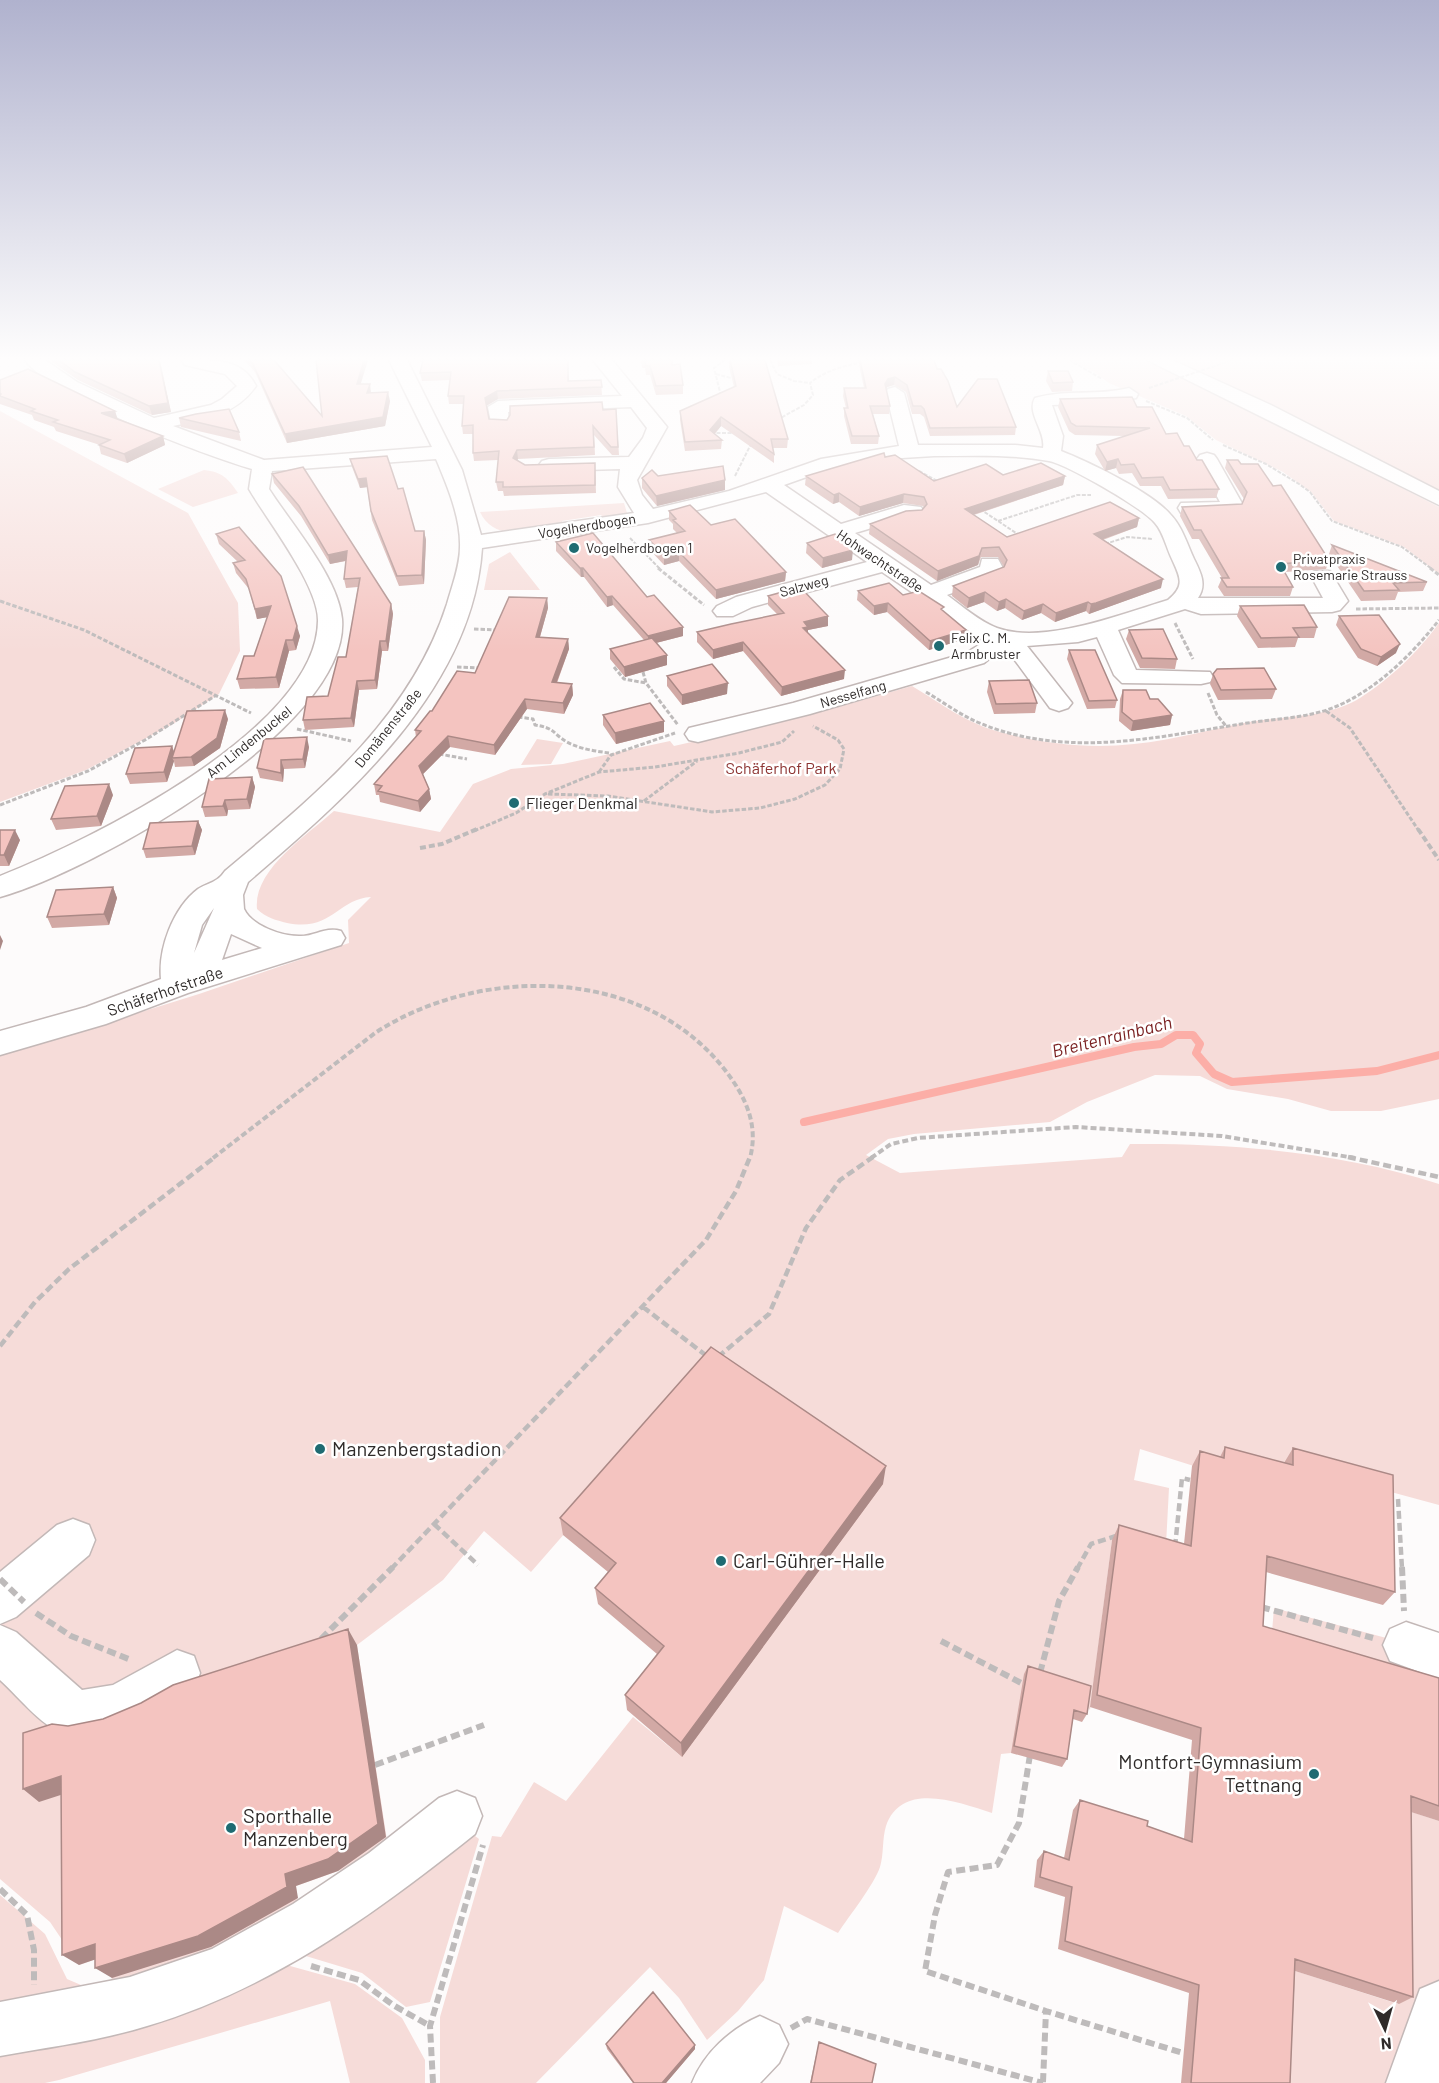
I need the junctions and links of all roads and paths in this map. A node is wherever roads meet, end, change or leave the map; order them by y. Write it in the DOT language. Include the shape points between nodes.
graph roads {
  1 [pos="233,457"];
  2 [pos="376,457"];
  3 [pos="445,457"];
  4 [pos="637,457"];
  5 [pos="744,457"];
  6 [pos="862,457"];
  7 [pos="894,457"];
  8 [pos="1058,457"];
  9 [pos="1251,457"];
  10 [pos="1358,457"];
  11 [pos="1207,459"];
  12 [pos="632,463"];
  13 [pos="526,465"];
  14 [pos="263,466"];
  15 [pos="735,482"];
  16 [pos="767,483"];
  17 [pos="942,484"];
  18 [pos="1117,497"];
  19 [pos="1439,499"];
  20 [pos="971,504"];
  21 [pos="913,512"];
  22 [pos="1158,514"];
  23 [pos="648,517"];
  24 [pos="998,521"];
  25 [pos="616,522"];
  26 [pos="838,532"];
  27 [pos="1025,539"];
  28 [pos="1175,539"];
  29 [pos="472,543"];
  30 [pos="1100,546"];
  31 [pos="884,564"];
  32 [pos="990,564"];
  33 [pos="1439,575"];
  34 [pos="1322,576"];
  35 [pos="928,594"];
  36 [pos="0,601"];
  37 [pos="1183,601"];
  38 [pos="1332,605"];
  39 [pos="1439,608"];
  40 [pos="725,611"];
  41 [pos="1439,620"];
  42 [pos="1106,627"];
  43 [pos="452,628"];
  44 [pos="506,630"];
  45 [pos="995,635"];
  46 [pos="436,665"];
  47 [pos="614,667"];
  48 [pos="492,669"];
  49 [pos="643,672"];
  50 [pos="1201,677"];
  51 [pos="905,679"];
  52 [pos="646,683"];
  53 [pos="216,695"];
  54 [pos="1059,704"];
  55 [pos="1326,711"];
  56 [pos="252,714"];
  57 [pos="800,715"];
  58 [pos="511,716"];
  59 [pos="297,729"];
  60 [pos="698,734"];
  61 [pos="352,741"];
  62 [pos="434,753"];
  63 [pos="609,753"];
  64 [pos="467,759"];
  65 [pos="698,761"];
  66 [pos="599,772"];
  67 [pos="545,794"];
  68 [pos="644,801"];
  69 [pos="0,805"];
  70 [pos="420,848"];
  71 [pos="1439,860"];
  72 [pos="0,887"];
  73 [pos="230,899"];
  74 [pos="330,938"];
  75 [pos="300,947"];
  76 [pos="177,985"];
  77 [pos="0,1043"];
  78 [pos="1439,1177"];
  79 [pos="642,1306"];
  80 [pos="0,1346"];
  81 [pos="1190,1480"];
  82 [pos="1398,1499"];
  83 [pos="434,1524"];
  84 [pos="1126,1539"];
  85 [pos="73,1540"];
  86 [pos="1164,1551"];
  87 [pos="478,1565"];
  88 [pos="0,1579"];
  89 [pos="12,1602"];
  90 [pos="1255,1605"];
  91 [pos="1362,1635"];
  92 [pos="320,1641"];
  93 [pos="941,1641"];
  94 [pos="0,1648"];
  95 [pos="1422,1650"];
  96 [pos="177,1673"];
  97 [pos="1039,1679"];
  98 [pos="1036,1690"];
  99 [pos="484,1725"];
  100 [pos="1030,1749"];
  101 [pos="375,1765"];
  102 [pos="471,1826"];
  103 [pos="0,1889"];
  104 [pos="299,1962"];
  105 [pos="1439,2008"];
  106 [pos="16,2011"];
  107 [pos="1046,2011"];
  108 [pos="430,2026"];
  109 [pos="760,2044"];
  110 [pos="1183,2053"];
  111 [pos="1043,2082"];
  112 [pos="434,2083"];
  113 [pos="720,2083"];
  114 [pos="1414,2083"];
  1 -- 14 [label="street"];
  2 -- 14 [label="street"];
  3 -- 29 [label="street, Domänenstraße"];
  4 -- 12 [label="street"];
  5 -- 15 [label="path"];
  6 -- 16 [label="street, Vogelherdbogen" via="828,463"];
  7 -- 17 [label="path"];
  8 -- 18 [label="street, Vogelherdbogen" via="1072,462"];
  9 -- 33 [label="path" via="1310,492 1332,521 1402,547"];
  10 -- 19 [label="street"];
  11 -- 22 [label="street" via="1231,506"];
  12 -- 13 [label="street"];
  12 -- 23 [label="street" via="627,473 628,488"];
  14 -- 72 [label="street, Am Lindenbuckel" via="259,489 300,553 324,599 330,620 329,640 318,672 275,724 167,804 77,855"];
  16 -- 23 [label="street, Vogelherdbogen" via="736,495"];
  16 -- 26 [label="street, Hohwachtstraße"];
  18 -- 22 [label="street, Vogelherdbogen"];
  18 -- 24 [label="path" via="1077,495"];
  20 -- 24 [label="path"];
  21 -- 26 [label="street" via="904,511"];
  22 -- 28 [label="street, Vogelherdbogen"];
  23 -- 25 [label="street, Vogelherdbogen"];
  24 -- 27 [label="path"];
  25 -- 29 [label="street, Vogelherdbogen"];
  25 -- 40 [label="path" via="657,566 706,606"];
  26 -- 31 [label="street, Hohwachtstraße"];
  28 -- 30 [label="path" via="1127,537"];
  28 -- 37 [label="street, Vogelherdbogen" via="1192,585"];
  29 -- 43 [label="street, Domänenstraße"];
  31 -- 35 [label="street, Hohwachtstraße"];
  31 -- 40 [label="street, Salzweg" via="744,602"];
  32 -- 35 [label="street" via="993,570"];
  34 -- 38 [label="street" via="1336,601"];
  35 -- 45 [label="street, Hohwachtstraße"];
  36 -- 53 [label="path" via="84,630"];
  37 -- 38 [label="street" via="1201,607"];
  37 -- 42 [label="street"];
  38 -- 39 [label="path" via="1346,609"];
  41 -- 55 [label="path" via="1414,651 1357,697"];
  42 -- 45 [label="street" via="1054,638"];
  42 -- 50 [label="street" via="1126,675 1131,678"];
  43 -- 44 [label="path"];
  43 -- 46 [label="street, Domänenstraße"];
  45 -- 51 [label="street, Nesselfang" via="989,649 975,658"];
  45 -- 54 [label="street" via="1023,654"];
  46 -- 48 [label="path"];
  46 -- 73 [label="street, Domänenstraße" via="412,703 337,789 235,878"];
  47 -- 52 [label="path" via="624,679"];
  49 -- 52 [label="path"];
  51 -- 55 [label="path" via="977,721 1033,738 1082,744 1164,739"];
  51 -- 57 [label="street, Nesselfang"];
  52 -- 63 [label="path" via="681,728 665,740"];
  53 -- 56 [label="path"];
  53 -- 69 [label="path" via="88,771"];
  55 -- 71 [label="path" via="1350,728"];
  57 -- 60 [label="street, Nesselfang"];
  57 -- 65 [label="path" via="795,730 782,742"];
  57 -- 68 [label="path" via="844,749 836,776 811,792 788,801 735,811 712,812"];
  58 -- 63 [label="path" via="533,719 536,725 550,727 557,738 575,746"];
  59 -- 61 [label="path"];
  62 -- 64 [label="path"];
  63 -- 66 [label="path"];
  65 -- 66 [label="path"];
  65 -- 68 [label="path"];
  66 -- 67 [label="path"];
  67 -- 68 [label="path"];
  67 -- 70 [label="path" via="516,813 442,844"];
  73 -- 75 [label="street" via="239,926 258,936"];
  73 -- 76 [label="street, Domänenstraße" via="204,966"];
  74 -- 75 [label="street, Schäferhofstraße"];
  75 -- 76 [label="street, Schäferhofstraße"];
  76 -- 77 [label="street, Schäferhofstraße" via="95,1016"];
  78 -- 79 [label="path" via="1341,1155 1222,1136 1154,1130 1064,1128 918,1138 891,1144 840,1180 806,1228 769,1314 713,1361"];
  79 -- 80 [label="path" via="706,1240 735,1192 753,1138 749,1111 734,1081 712,1054 665,1016 637,1003 598,993 543,985 506,986 443,999 407,1013 375,1033 69,1269 35,1302"];
  79 -- 83 [label="path"];
  81 -- 86 [label="path" via="1182,1478 1174,1554"];
  82 -- 95 [label="path"];
  83 -- 87 [label="path"];
  83 -- 92 [label="path"];
  84 -- 97 [label="path" via="1116,1536 1091,1544 1059,1601"];
  85 -- 89 [label="street"];
  88 -- 89 [label="path, bridge"];
  89 -- 96 [label="path" via="71,1636 135,1662"];
  90 -- 91 [label="path"];
  93 -- 98 [label="path"];
  94 -- 96 [label="street" via="72,1714 86,1716 119,1709"];
  99 -- 101 [label="path"];
  100 -- 107 [label="path" via="1019,1823 997,1865 948,1872 925,1971"];
  102 -- 106 [label="street" via="390,1870 328,1913 258,1953 150,1999"];
  102 -- 108 [label="path"];
  103 -- 106 [label="path" via="27,1914 34,1950"];
  104 -- 108 [label="path" via="358,1980"];
  105 -- 114 [label="street"];
  107 -- 110 [label="path"];
  107 -- 111 [label="path"];
  108 -- 112 [label="path"];
  109 -- 111 [label="path" via="807,2019"];
  109 -- 113 [label="street"];
}
